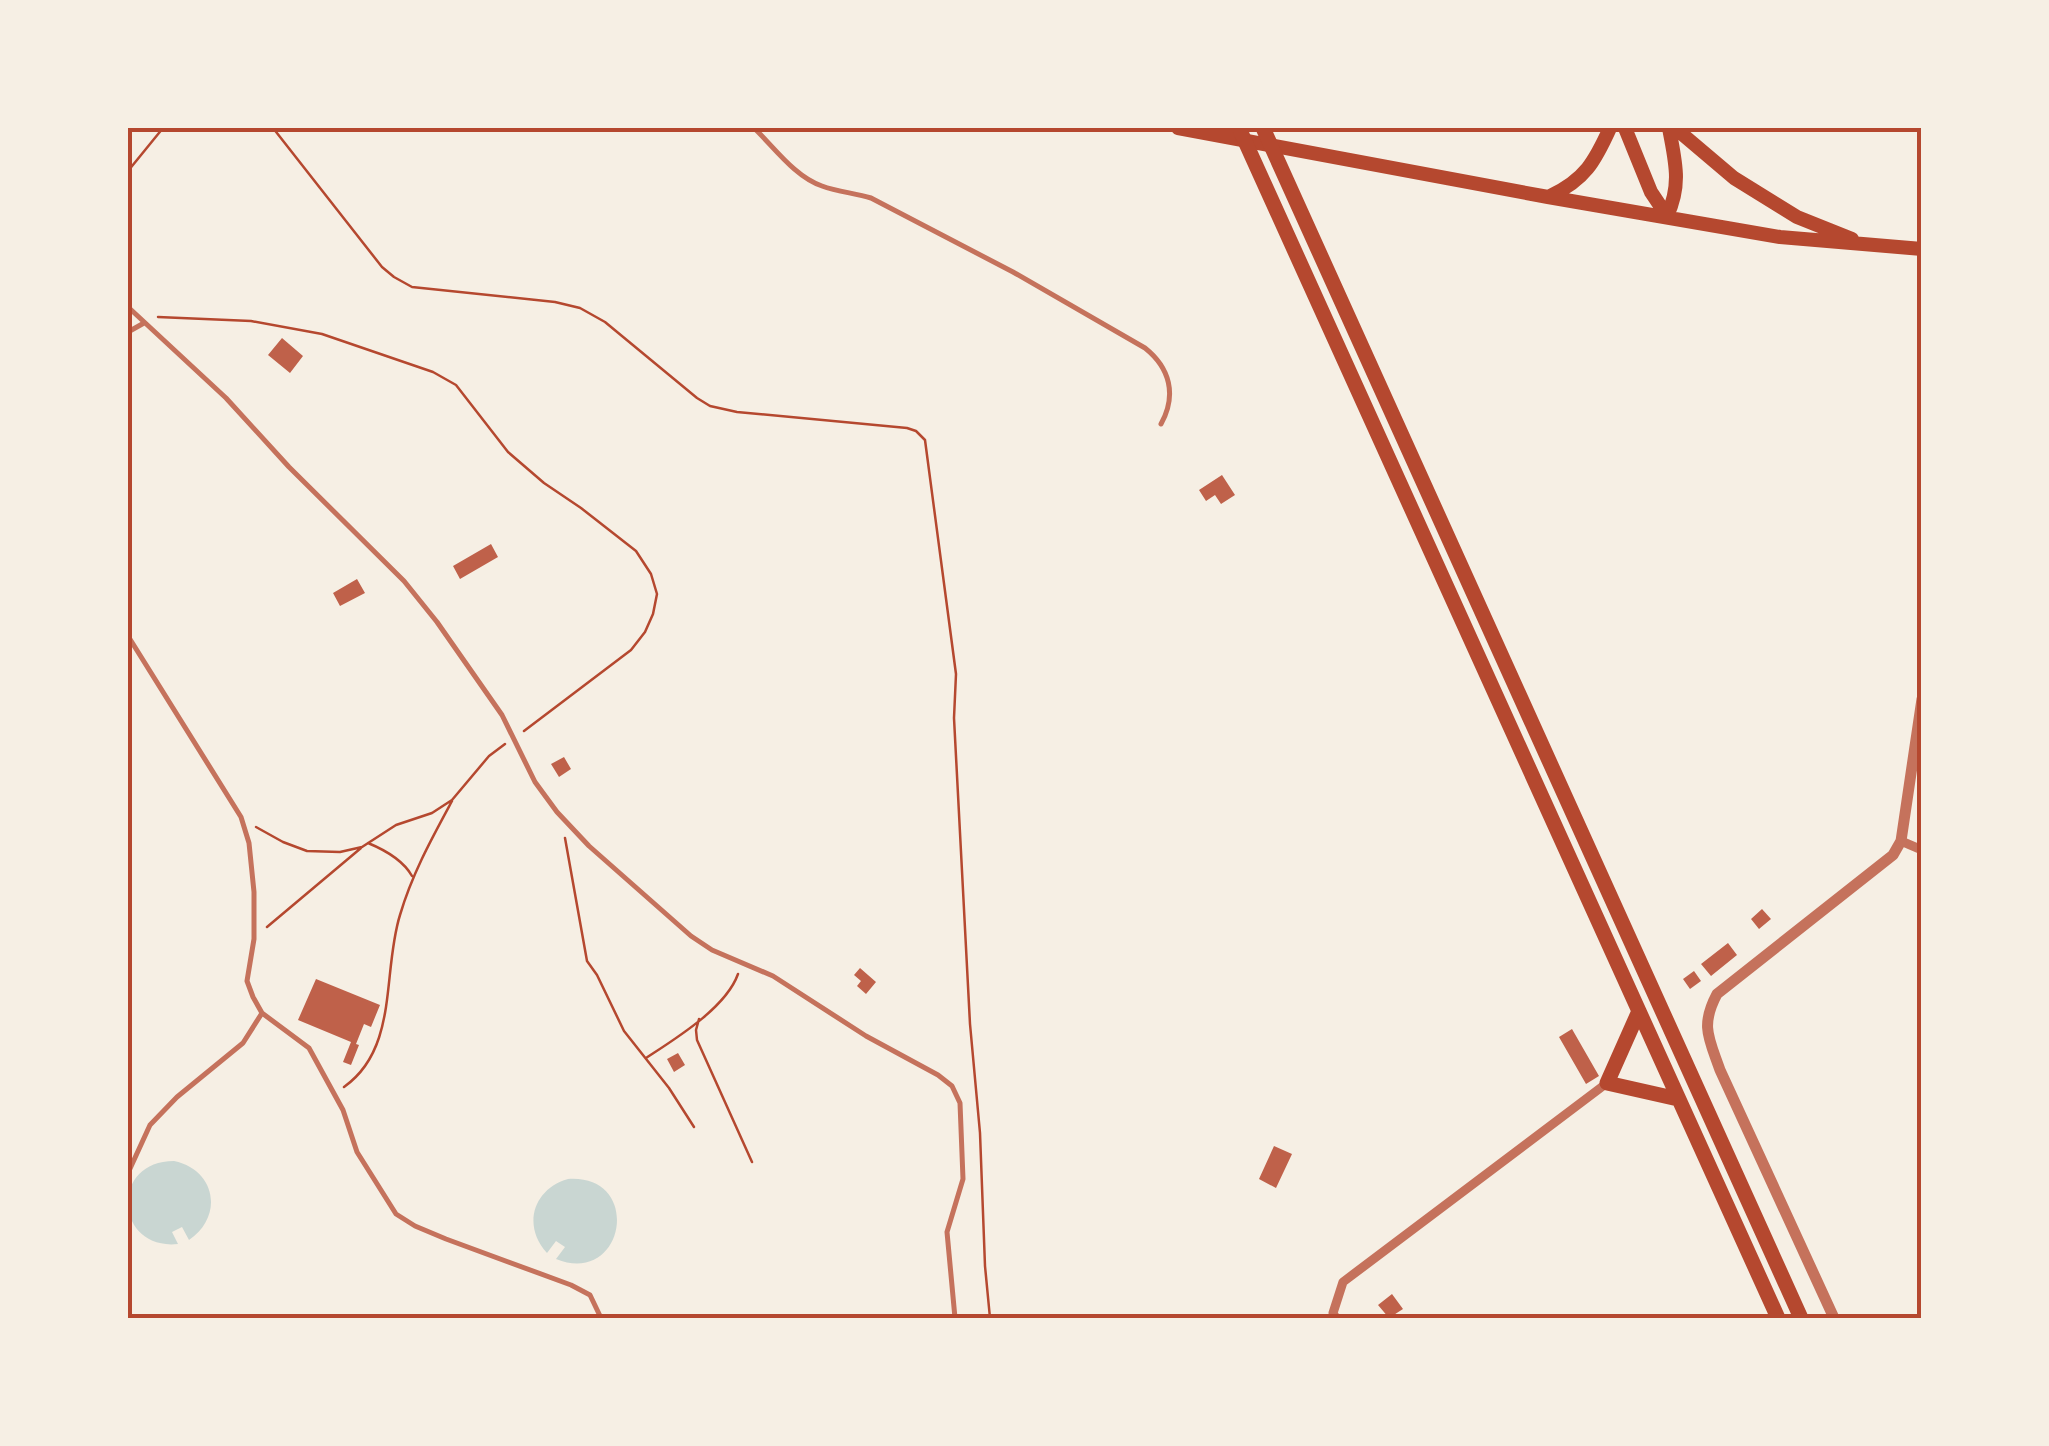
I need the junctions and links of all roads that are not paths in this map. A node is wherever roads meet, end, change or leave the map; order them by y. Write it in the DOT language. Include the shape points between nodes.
graph roads {
  1 [pos="754,128"];
  2 [pos="1178,128"];
  3 [pos="1239,128"];
  4 [pos="1263,128"];
  5 [pos="1610,128"];
  6 [pos="1625,128"];
  7 [pos="1672,128"];
  8 [pos="1548,197"];
  9 [pos="1666,216"];
  10 [pos="1867,244"];
  11 [pos="1922,249"];
  12 [pos="130,309"];
  13 [pos="144,323"];
  14 [pos="128,332"];
  15 [pos="1161,424"];
  16 [pos="128,636"];
  17 [pos="1922,699"];
  18 [pos="1901,841"];
  19 [pos="1922,850"];
  20 [pos="1638,1012"];
  21 [pos="262,1013"];
  22 [pos="1607,1083"];
  23 [pos="1678,1099"];
  24 [pos="128,1173"];
  25 [pos="601,1318"];
  26 [pos="955,1318"];
  27 [pos="1336,1318"];
  28 [pos="1778,1318"];
  29 [pos="1800,1318"];
  30 [pos="1834,1318"];
  1 -- 15 [label="lane" via="806,178 870,198 1145,348 1162,362 1169,384"];
  2 -- 8 [label="main road"];
  3 -- 20 [label="highway"];
  4 -- 29 [label="highway"];
  5 -- 8 [label="main road" via="1580,178"];
  6 -- 9 [label="main road"];
  7 -- 9 [label="main road" via="1676,196"];
  7 -- 10 [label="main road" via="1774,203"];
  8 -- 9 [label="main road"];
  9 -- 10 [label="main road" via="1780,237"];
  10 -- 11 [label="main road"];
  12 -- 13 [label="lane"];
  13 -- 14 [label="lane"];
  13 -- 26 [label="lane" via="404,581 502,716 535,782 589,846 712,950 773,976 952,1086 960,1103 963,1178 947,1232"];
  16 -- 21 [label="lane" via="241,817 254,892 247,982"];
  17 -- 18 [label="street"];
  18 -- 19 [label="street"];
  18 -- 30 [label="street" via="1892,855 1717,994 1708,1011 1720,1070"];
  20 -- 22 [label="highway"];
  20 -- 23 [label="highway"];
  21 -- 24 [label="lane" via="243,1043 150,1125"];
  21 -- 25 [label="lane" via="309,1048 396,1214 571,1284 590,1295"];
  22 -- 23 [label="highway"];
  22 -- 27 [label="street" via="1342,1282"];
  23 -- 28 [label="highway"];
}
